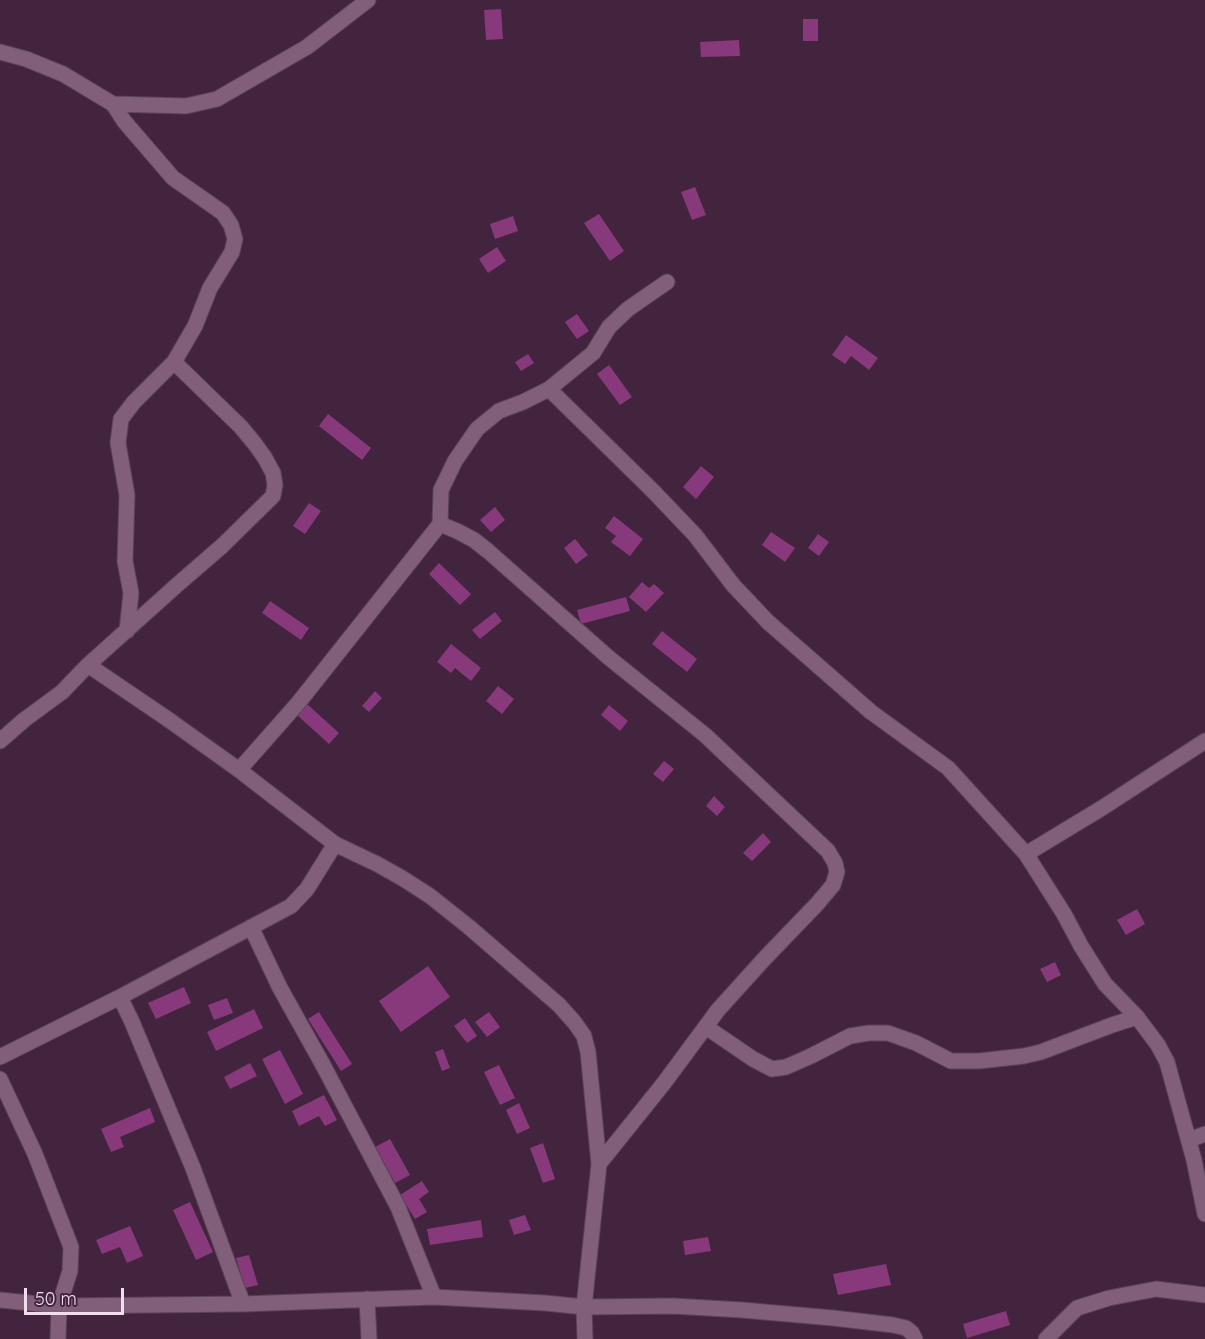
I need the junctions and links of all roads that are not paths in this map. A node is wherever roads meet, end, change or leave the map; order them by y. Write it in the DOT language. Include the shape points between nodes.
graph roads {
  1 [pos="368,0"];
  2 [pos="0,52"];
  3 [pos="113,104"];
  4 [pos="667,282"];
  5 [pos="174,363"];
  6 [pos="549,389"];
  7 [pos="440,524"];
  8 [pos="127,631"];
  9 [pos="88,665"];
  10 [pos="0,741"];
  11 [pos="1205,741"];
  12 [pos="239,770"];
  13 [pos="335,844"];
  14 [pos="1026,854"];
  15 [pos="251,927"];
  16 [pos="120,997"];
  17 [pos="1137,1017"];
  18 [pos="706,1027"];
  19 [pos="0,1057"];
  20 [pos="0,1079"];
  21 [pos="1205,1134"];
  22 [pos="1189,1140"];
  23 [pos="599,1164"];
  24 [pos="1205,1214"];
  25 [pos="1205,1295"];
  26 [pos="434,1297"];
  27 [pos="367,1299"];
  28 [pos="0,1300"];
  29 [pos="243,1304"];
  30 [pos="59,1306"];
  31 [pos="584,1307"];
  32 [pos="58,1339"];
  33 [pos="369,1339"];
  34 [pos="585,1339"];
  35 [pos="915,1339"];
  36 [pos="1046,1339"];
  1 -- 3 [label="street" via="307,47 217,99 186,106"];
  2 -- 3 [label="street" via="63,74"];
  3 -- 5 [label="street" via="172,178 223,213 235,239 232,252"];
  4 -- 6 [label="street" via="628,309 609,327 593,353"];
  5 -- 8 [label="street" via="121,419 118,443 127,495 125,561 131,593"];
  5 -- 8 [label="street" via="241,427 269,466 275,485 266,504"];
  6 -- 7 [label="street" via="499,411 477,429 441,490"];
  6 -- 14 [label="street" via="694,535 768,622 871,712 948,768"];
  7 -- 12 [label="street" via="299,702"];
  7 -- 18 [label="street" via="488,551 705,735 828,851 835,863 833,885"];
  8 -- 9 [label="street"];
  9 -- 10 [label="street" via="62,692"];
  9 -- 12 [label="street"];
  11 -- 14 [label="street"];
  12 -- 13 [label="street"];
  13 -- 15 [label="street" via="308,889 291,906"];
  13 -- 23 [label="street" via="430,896 478,934 575,1023 588,1052"];
  14 -- 17 [label="street" via="1105,984"];
  15 -- 16 [label="street"];
  15 -- 26 [label="street" via="398,1207"];
  16 -- 19 [label="street"];
  16 -- 29 [label="street" via="193,1168"];
  17 -- 18 [label="street" via="1024,1056 951,1061 888,1033 869,1033 850,1036 786,1067 772,1069"];
  17 -- 22 [label="street" via="1167,1062"];
  18 -- 23 [label="street"];
  20 -- 30 [label="street" via="36,1154 71,1247 70,1271"];
  21 -- 22 [label="street"];
  22 -- 24 [label="street"];
  23 -- 31 [label="street"];
  25 -- 36 [label="street" via="1156,1288 1109,1298 1077,1308"];
  26 -- 27 [label="street"];
  26 -- 31 [label="street"];
  27 -- 29 [label="street"];
  27 -- 33 [label="street"];
  28 -- 30 [label="street"];
  29 -- 30 [label="street"];
  30 -- 32 [label="street"];
  31 -- 34 [label="street"];
  31 -- 35 [label="street" via="673,1306 833,1318 906,1328"];
}
